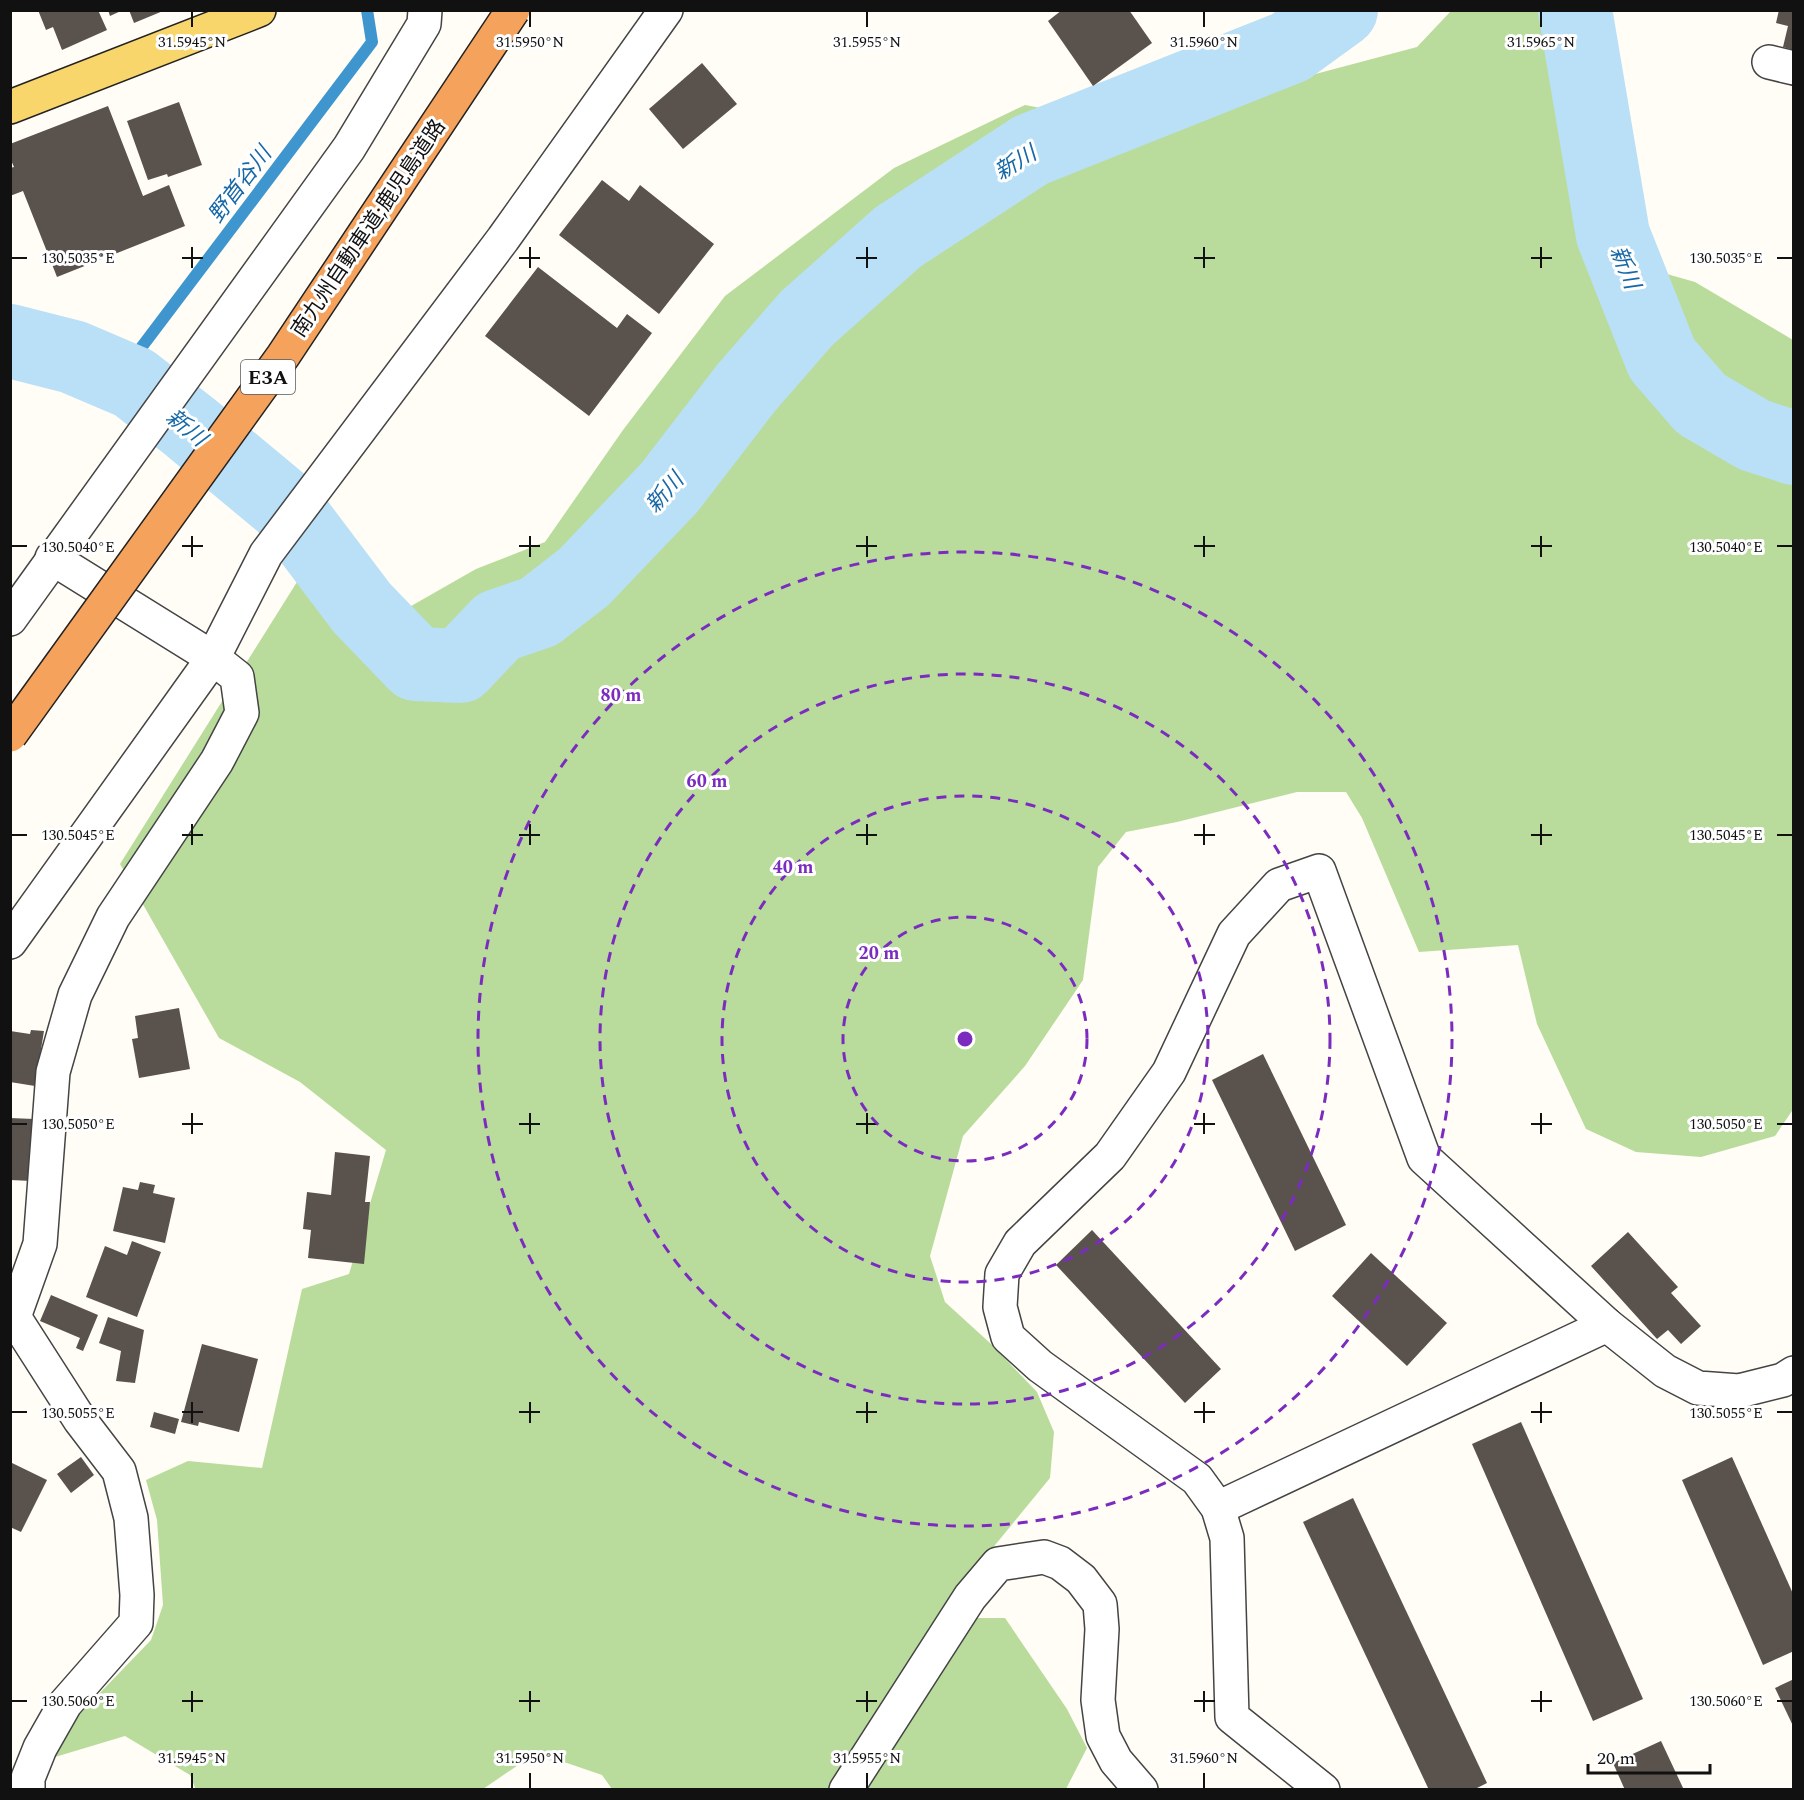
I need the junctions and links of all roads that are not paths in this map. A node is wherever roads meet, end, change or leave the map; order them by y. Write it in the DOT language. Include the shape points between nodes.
graph roads {
  1 [pos="260,10"];
  2 [pos="425,10"];
  3 [pos="513,10"];
  4 [pos="666,10"];
  5 [pos="10,107"];
  6 [pos="52,558"];
  7 [pos="10,620"];
  8 [pos="213,658"];
  9 [pos="10,735"];
  10 [pos="10,942"];
  11 [pos="12,1317"];
  12 [pos="1607,1325"];
  13 [pos="1794,1373"];
  14 [pos="1218,1508"];
  15 [pos="28,1790"];
  16 [pos="846,1790"];
  17 [pos="1141,1790"];
  18 [pos="1323,1790"];
  1 -- 5 [label="main road"];
  2 -- 6 [label="street" via="424,24 349,148"];
  3 -- 9 [label="highway, 南九州自動車道;鹿児島道路 / E3A, bridge" via="283,356"];
  4 -- 8 [label="street" via="503,239 266,554"];
  6 -- 7 [label="street"];
  6 -- 8 [label="street"];
  8 -- 10 [label="street"];
  8 -- 11 [label="street" via="237,677 242,713 217,760 113,917 75,995 53,1072 40,1244"];
  11 -- 15 [label="street" via="119,1471 131,1518 137,1595 136,1623 65,1704 40,1748 28,1778"];
  12 -- 13 [label="street" via="1665,1371 1698,1388 1739,1391 1783,1380"];
  12 -- 14 [label="street"];
  12 -- 14 [label="street" via="1424,1158 1319,871 1279,885 1234,934 1169,1072 1110,1156 1020,1243 1002,1274 1000,1307 1008,1337 1040,1366 1197,1479"];
  14 -- 18 [label="street" via="1227,1538 1232,1717"];
  16 -- 17 [label="street" via="970,1597 998,1564 1044,1557 1060,1563 1081,1579 1100,1604 1098,1700 1103,1736 1116,1761"];
}
